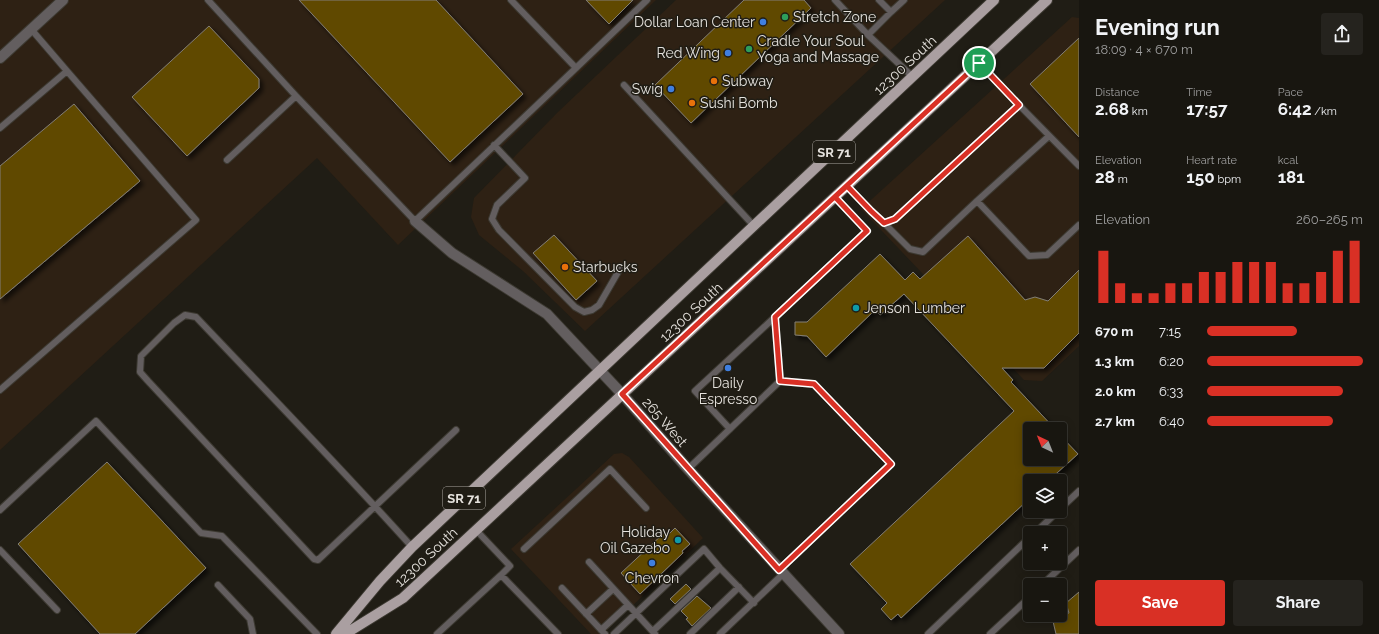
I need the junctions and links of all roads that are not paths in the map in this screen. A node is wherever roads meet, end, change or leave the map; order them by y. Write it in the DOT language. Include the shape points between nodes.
graph roads {
  1 [pos="63,0"];
  2 [pos="208,0"];
  3 [pos="511,0"];
  4 [pos="647,0"];
  5 [pos="835,0"];
  6 [pos="879,0"];
  7 [pos="904,0"];
  8 [pos="994,0"];
  9 [pos="1047,0"];
  10 [pos="891,12"];
  11 [pos="31,29"];
  12 [pos="868,34"];
  13 [pos="0,58"];
  14 [pos="979,63"];
  15 [pos="576,68"];
  16 [pos="67,71"];
  17 [pos="913,77"];
  18 [pos="624,85"];
  19 [pos="296,96"];
  20 [pos="1019,105"];
  21 [pos="0,128"];
  22 [pos="1049,136"];
  23 [pos="494,145"];
  24 [pos="227,160"];
  25 [pos="1079,166"];
  26 [pos="847,186"];
  27 [pos="835,197"];
  28 [pos="978,201"];
  29 [pos="415,221"];
  30 [pos="884,223"];
  31 [pos="1079,225"];
  32 [pos="754,226"];
  33 [pos="621,266"];
  34 [pos="775,317"];
  35 [pos="600,371"];
  36 [pos="780,381"];
  37 [pos="0,390"];
  38 [pos="622,394"];
  39 [pos="730,428"];
  40 [pos="456,430"];
  41 [pos="688,469"];
  42 [pos="1079,491"];
  43 [pos="1067,502"];
  44 [pos="375,507"];
  45 [pos="646,508"];
  46 [pos="0,510"];
  47 [pos="1050,518"];
  48 [pos="1042,526"];
  49 [pos="476,530"];
  50 [pos="1023,544"];
  51 [pos="412,548"];
  52 [pos="524,549"];
  53 [pos="0,550"];
  54 [pos="1079,550"];
  55 [pos="589,562"];
  56 [pos="720,568"];
  57 [pos="781,572"];
  58 [pos="501,575"];
  59 [pos="1049,578"];
  60 [pos="218,585"];
  61 [pos="739,587"];
  62 [pos="562,588"];
  63 [pos="614,589"];
  64 [pos="754,602"];
  65 [pos="1023,603"];
  66 [pos="628,605"];
  67 [pos="57,610"];
  68 [pos="636,613"];
  69 [pos="586,614"];
  70 [pos="603,632"];
  71 [pos="654,632"];
  72 [pos="253,634"];
  73 [pos="318,634"];
  74 [pos="336,634"];
  75 [pos="345,634"];
  76 [pos="437,634"];
  77 [pos="558,634"];
  78 [pos="614,634"];
  79 [pos="690,634"];
  80 [pos="720,634"];
  81 [pos="839,634"];
  82 [pos="928,634"];
  83 [pos="990,634"];
  1 -- 11 [label="street"];
  2 -- 19 [label="lane"];
  3 -- 15 [label="lane"];
  4 -- 15 [label="lane"];
  5 -- 12 [label="lane"];
  6 -- 10 [label="lane"];
  7 -- 10 [label="lane"];
  8 -- 17 [label="main road, 12300 South / SR 71"];
  9 -- 14 [label="main road, 12300 South / SR 71"];
  10 -- 12 [label="lane"];
  11 -- 13 [label="street"];
  11 -- 16 [label="lane"];
  12 -- 17 [label="lane"];
  14 -- 20 [label="lane"];
  14 -- 26 [label="main road, 12300 South / SR 71"];
  15 -- 23 [label="lane"];
  16 -- 21 [label="lane"];
  16 -- 37 [label="lane" via="196,220"];
  17 -- 32 [label="main road, 12300 South / SR 71"];
  18 -- 32 [label="lane"];
  19 -- 24 [label="lane"];
  19 -- 29 [label="lane"];
  20 -- 22 [label="lane"];
  20 -- 30 [label="lane" via="895,219"];
  22 -- 25 [label="lane"];
  22 -- 28 [label="lane"];
  23 -- 29 [label="lane"];
  23 -- 33 [label="lane" via="525,178 497,205 492,219 499,230 575,307 584,312 599,305"];
  26 -- 27 [label="main road, 12300 South / SR 71"];
  26 -- 30 [label="lane"];
  27 -- 34 [label="lane" via="867,231"];
  27 -- 38 [label="main road, 12300 South / SR 71"];
  28 -- 30 [label="lane" via="923,252 910,249"];
  28 -- 31 [label="lane" via="1029,256 1047,255"];
  29 -- 35 [label="street, 265 West" via="452,253 547,314"];
  32 -- 35 [label="main road, 12300 South / SR 71"];
  34 -- 36 [label="lane"];
  34 -- 39 [label="lane" via="695,391"];
  35 -- 38 [label="street, 265 West"];
  35 -- 51 [label="main road, 12300 South / SR 71"];
  36 -- 39 [label="lane"];
  36 -- 57 [label="lane" via="814,384 891,464"];
  38 -- 41 [label="street, 265 West"];
  38 -- 49 [label="main road, 12300 South / SR 71"];
  39 -- 41 [label="lane"];
  40 -- 44 [label="lane"];
  41 -- 57 [label="street, 265 West"];
  42 -- 43 [label="lane"];
  44 -- 44 [label="lane" via="196,317 185,315 141,356 140,372 314,558 318,560"];
  44 -- 51 [label="lane"];
  45 -- 52 [label="lane" via="610,469"];
  46 -- 73 [label="lane" via="96,421 201,533 222,536"];
  47 -- 48 [label="lane"];
  49 -- 58 [label="lane" via="510,566"];
  49 -- 75 [label="main road, 12300 South / SR 71" via="403,598"];
  50 -- 82 [label="lane"];
  51 -- 74 [label="main road, 12300 South / SR 71" via="380,580"];
  53 -- 67 [label="lane"];
  54 -- 59 [label="lane"];
  55 -- 63 [label="lane"];
  56 -- 61 [label="lane"];
  56 -- 68 [label="lane" via="704,549"];
  56 -- 71 [label="lane"];
  57 -- 64 [label="lane"];
  57 -- 81 [label="street, 265 West"];
  58 -- 76 [label="lane"];
  58 -- 77 [label="lane"];
  60 -- 72 [label="lane" via="250,619"];
  61 -- 64 [label="lane"];
  61 -- 79 [label="lane"];
  62 -- 69 [label="lane"];
  63 -- 66 [label="lane"];
  63 -- 69 [label="lane"];
  64 -- 80 [label="lane"];
  65 -- 83 [label="lane"];
  66 -- 68 [label="lane"];
  66 -- 70 [label="lane"];
  68 -- 71 [label="lane"];
  68 -- 78 [label="lane"];
  69 -- 70 [label="lane"];
}
